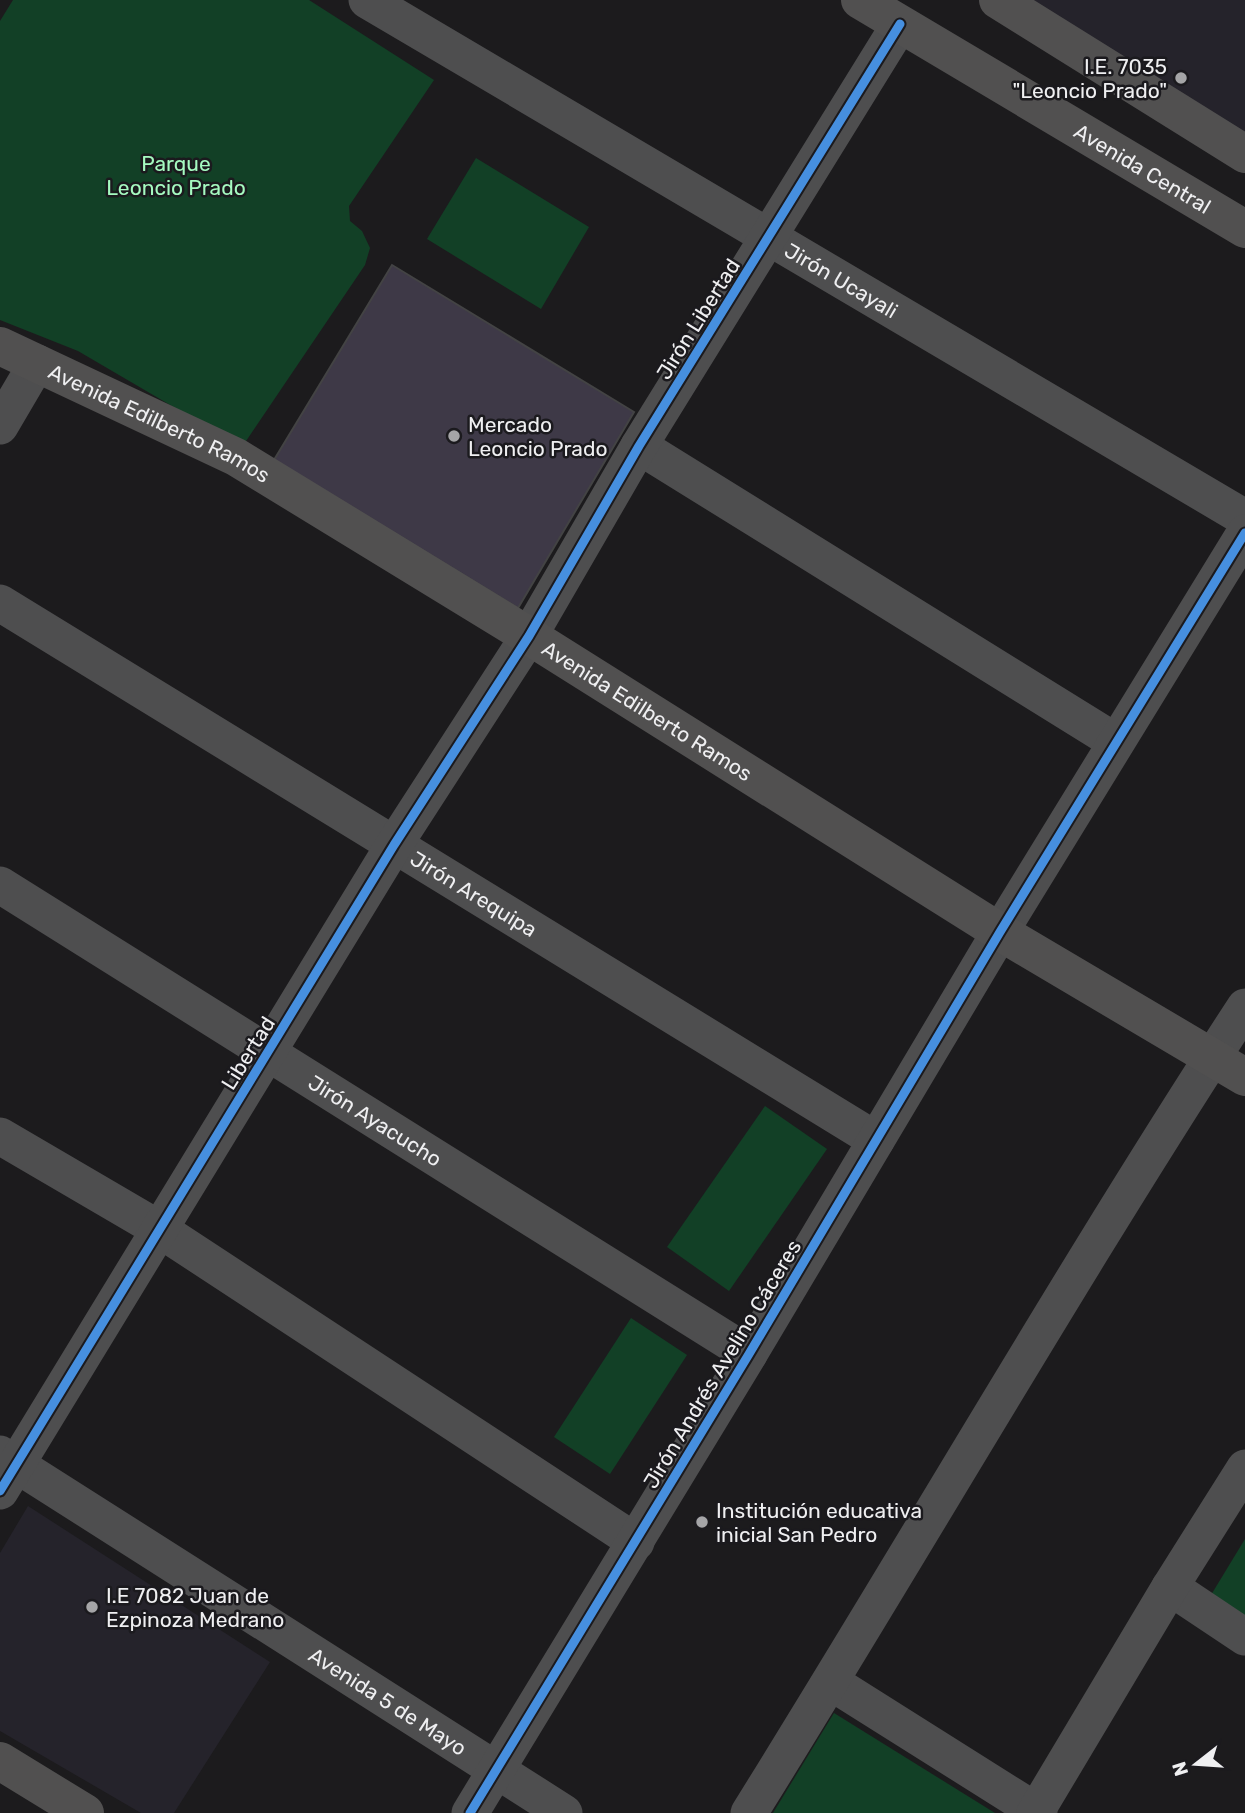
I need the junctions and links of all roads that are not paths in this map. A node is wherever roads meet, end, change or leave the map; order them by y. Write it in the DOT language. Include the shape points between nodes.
graph roads {
  1 [pos="367,0"];
  2 [pos="860,0"];
  3 [pos="998,0"];
  4 [pos="900,24"];
  5 [pos="1245,154"];
  6 [pos="1245,229"];
  7 [pos="769,237"];
  8 [pos="0,346"];
  9 [pos="37,363"];
  10 [pos="0,426"];
  11 [pos="639,446"];
  12 [pos="1245,518"];
  13 [pos="1245,533"];
  14 [pos="0,603"];
  15 [pos="529,636"];
  16 [pos="1116,742"];
  17 [pos="394,845"];
  18 [pos="0,886"];
  19 [pos="1000,932"];
  20 [pos="1245,1007"];
  21 [pos="268,1054"];
  22 [pos="1212,1058"];
  23 [pos="1245,1077"];
  24 [pos="0,1136"];
  25 [pos="876,1140"];
  26 [pos="159,1229"];
  27 [pos="749,1354"];
  28 [pos="1245,1468"];
  29 [pos="6,1470"];
  30 [pos="636,1542"];
  31 [pos="1170,1587"];
  32 [pos="1245,1637"];
  33 [pos="831,1682"];
  34 [pos="0,1762"];
  35 [pos="497,1772"];
  36 [pos="1036,1812"];
  37 [pos="85,1813"];
  38 [pos="470,1813"];
  39 [pos="564,1813"];
  40 [pos="749,1813"];
  1 -- 7 [label="street, Jirón Ucayali"];
  2 -- 4 [label="street, Avenida Central"];
  3 -- 5 [label="street"];
  4 -- 6 [label="street, Avenida Central"];
  4 -- 7 [label="street, Jirón Libertad"];
  7 -- 11 [label="street, Jirón Libertad"];
  7 -- 12 [label="street, Jirón Ucayali"];
  8 -- 9 [label="street, Avenida Edilberto Ramos"];
  9 -- 10 [label="street"];
  9 -- 15 [label="street, Avenida Edilberto Ramos" via="236,457"];
  11 -- 15 [label="street, Jirón Libertad"];
  11 -- 16 [label="street"];
  13 -- 16 [label="street, Jirón Andrés Avelino Cáceres"];
  14 -- 17 [label="street, Jirón Arequipa"];
  15 -- 17 [label="street, Libertad"];
  15 -- 19 [label="street, Avenida Edilberto Ramos"];
  16 -- 19 [label="street, Jirón Andrés Avelino Cáceres"];
  17 -- 21 [label="street, Libertad"];
  17 -- 25 [label="street, Jirón Arequipa"];
  18 -- 21 [label="street, Jirón Ayacucho"];
  19 -- 22 [label="street, Avenida Edilberto Ramos"];
  19 -- 25 [label="street, Jirón Andrés Avelino Cáceres"];
  20 -- 22 [label="street"];
  21 -- 26 [label="street, Libertad"];
  21 -- 27 [label="street, Jirón Ayacucho"];
  22 -- 23 [label="street, Avenida Edilberto Ramos"];
  22 -- 33 [label="street" via="1018,1369"];
  24 -- 26 [label="street"];
  25 -- 27 [label="street, Jirón Andrés Avelino Cáceres"];
  26 -- 29 [label="street, Libertad"];
  26 -- 30 [label="street"];
  27 -- 30 [label="street, Jirón Andrés Avelino Cáceres"];
  28 -- 31 [label="street"];
  29 -- 35 [label="street, Avenida 5 de Mayo"];
  30 -- 35 [label="street, Jirón Andrés Avelino Cáceres"];
  31 -- 32 [label="street"];
  31 -- 36 [label="street"];
  33 -- 36 [label="street"];
  33 -- 40 [label="street"];
  34 -- 37 [label="street"];
  35 -- 38 [label="street, Jirón Andrés Avelino Cáceres"];
  35 -- 39 [label="street, Avenida 5 de Mayo"];
}
